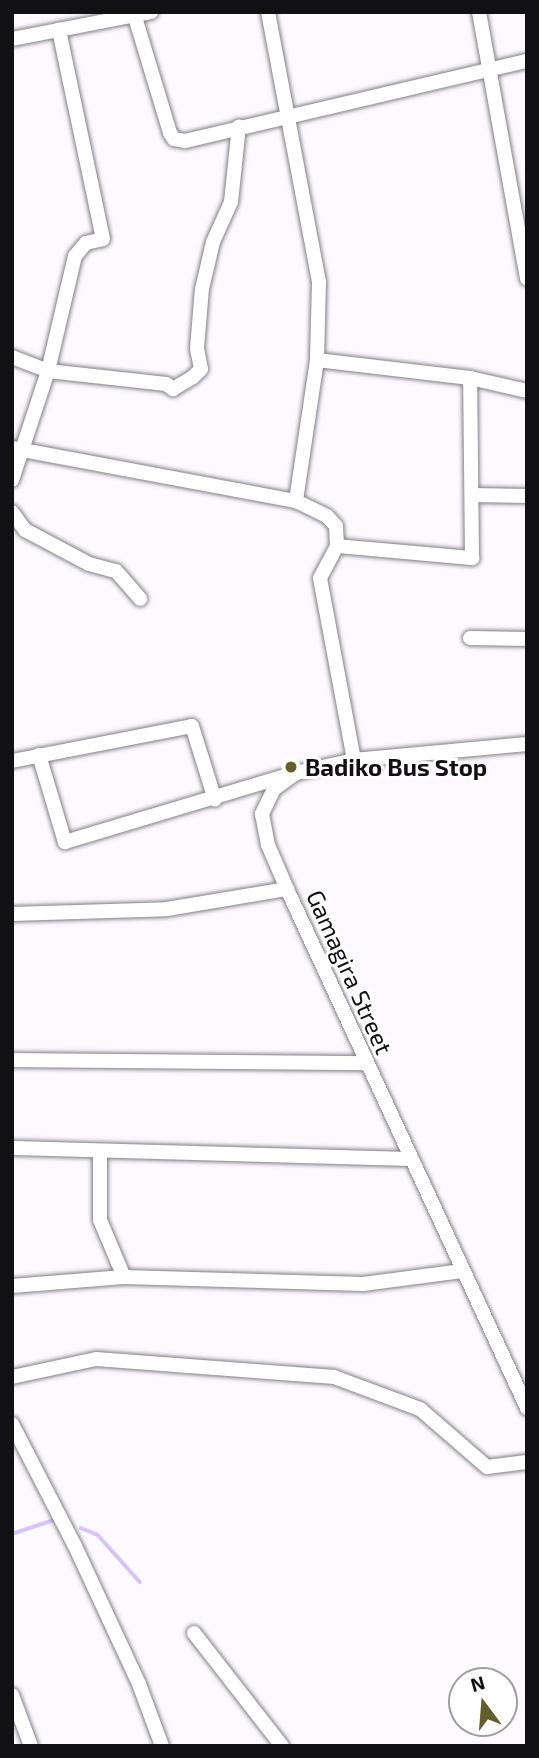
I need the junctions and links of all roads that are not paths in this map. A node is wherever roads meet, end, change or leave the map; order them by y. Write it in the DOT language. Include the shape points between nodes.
graph roads {
  1 [pos="151,12"];
  2 [pos="268,12"];
  3 [pos="478,12"];
  4 [pos="135,17"];
  5 [pos="59,30"];
  6 [pos="12,39"];
  7 [pos="527,61"];
  8 [pos="488,71"];
  9 [pos="288,117"];
  10 [pos="239,126"];
  11 [pos="520,215"];
  12 [pos="527,279"];
  13 [pos="12,357"];
  14 [pos="317,360"];
  15 [pos="48,371"];
  16 [pos="470,378"];
  17 [pos="527,391"];
  18 [pos="17,449"];
  19 [pos="12,480"];
  20 [pos="473,495"];
  21 [pos="527,496"];
  22 [pos="296,501"];
  23 [pos="12,512"];
  24 [pos="337,546"];
  25 [pos="140,599"];
  26 [pos="470,638"];
  27 [pos="527,639"];
  28 [pos="527,744"];
  29 [pos="39,755"];
  30 [pos="354,760"];
  31 [pos="12,761"];
  32 [pos="296,773"];
  33 [pos="215,800"];
  34 [pos="287,889"];
  35 [pos="12,914"];
  36 [pos="12,1060"];
  37 [pos="366,1063"];
  38 [pos="12,1149"];
  39 [pos="100,1151"];
  40 [pos="412,1159"];
  41 [pos="462,1271"];
  42 [pos="124,1277"];
  43 [pos="12,1286"];
  44 [pos="12,1377"];
  45 [pos="527,1408"];
  46 [pos="12,1424"];
  47 [pos="527,1462"];
  48 [pos="194,1633"];
  49 [pos="12,1695"];
  50 [pos="30,1746"];
  51 [pos="162,1746"];
  52 [pos="282,1746"];
  1 -- 4 [label="street"];
  2 -- 9 [label="street"];
  3 -- 8 [label="street"];
  4 -- 5 [label="street"];
  4 -- 10 [label="street" via="174,139 185,141"];
  5 -- 6 [label="street"];
  5 -- 15 [label="street" via="103,239 86,243 75,256"];
  7 -- 8 [label="street"];
  8 -- 9 [label="street"];
  8 -- 11 [label="street"];
  9 -- 10 [label="street"];
  9 -- 14 [label="street" via="319,282"];
  10 -- 15 [label="street" via="231,202 213,242 202,289 197,348 201,369 173,389 166,384"];
  11 -- 12 [label="street"];
  13 -- 15 [label="street"];
  14 -- 16 [label="street"];
  14 -- 22 [label="street"];
  15 -- 18 [label="street"];
  16 -- 17 [label="street"];
  16 -- 20 [label="street"];
  18 -- 19 [label="street"];
  18 -- 22 [label="street"];
  20 -- 21 [label="street"];
  20 -- 24 [label="street" via="472,558"];
  22 -- 24 [label="street" via="327,516 336,526"];
  23 -- 25 [label="street" via="25,530 89,564 116,571"];
  24 -- 30 [label="street" via="320,578"];
  26 -- 27 [label="street"];
  28 -- 30 [label="street, Gamagira Street"];
  29 -- 31 [label="street"];
  29 -- 33 [label="street" via="192,726"];
  29 -- 33 [label="street" via="65,842"];
  30 -- 32 [label="street, Gamagira Street"];
  32 -- 33 [label="street"];
  32 -- 34 [label="street, Gamagira Street" via="274,789 262,814 268,845"];
  34 -- 35 [label="street" via="167,909"];
  34 -- 37 [label="street, Gamagira Street"];
  36 -- 37 [label="street"];
  37 -- 40 [label="street, Gamagira Street"];
  38 -- 39 [label="street"];
  39 -- 40 [label="street"];
  39 -- 42 [label="street" via="100,1220"];
  40 -- 41 [label="street, Gamagira Street"];
  41 -- 42 [label="street" via="363,1284"];
  41 -- 45 [label="street, Gamagira Street"];
  42 -- 43 [label="street"];
  44 -- 47 [label="street" via="96,1359 334,1377 420,1409 487,1467"];
  46 -- 51 [label="street" via="139,1684"];
  48 -- 52 [label="street"];
  49 -- 50 [label="street"];
}
